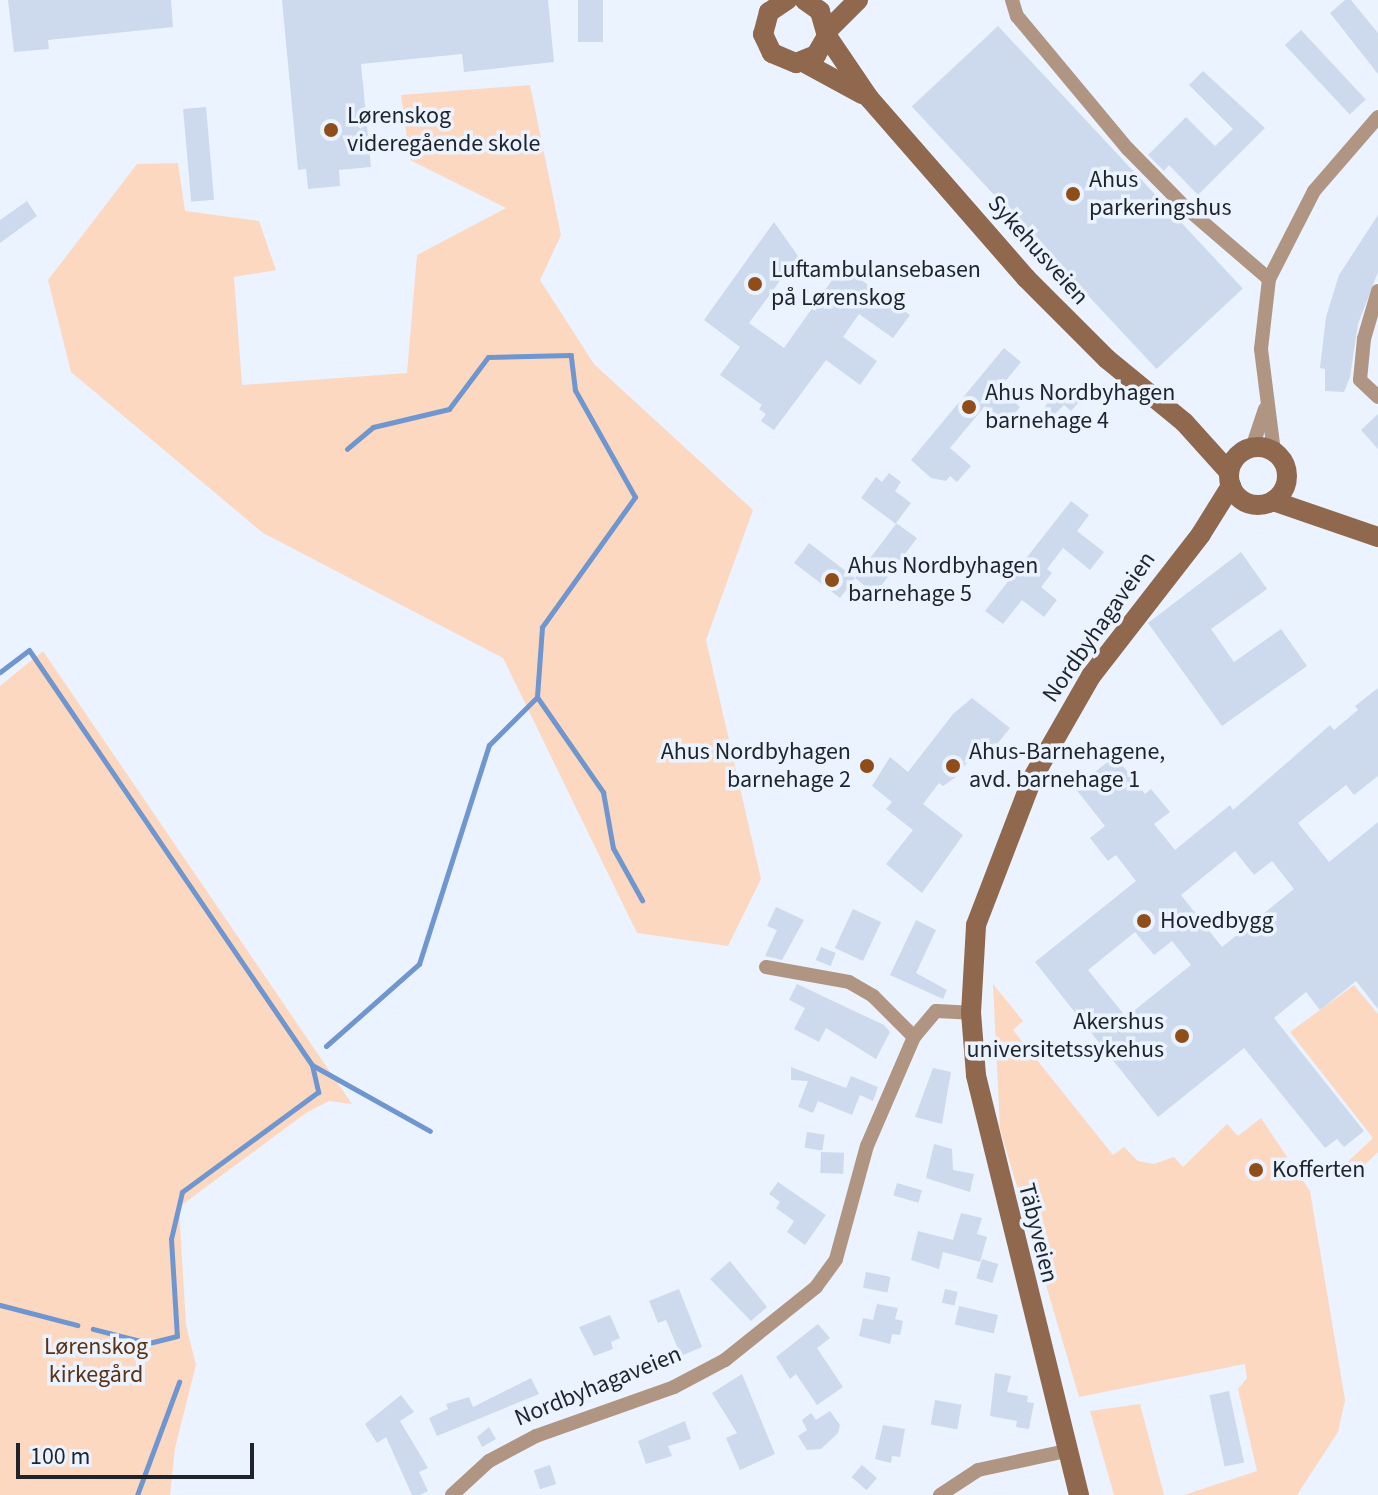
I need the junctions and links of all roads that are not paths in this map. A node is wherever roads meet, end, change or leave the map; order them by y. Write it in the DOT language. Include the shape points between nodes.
graph roads {
  1 [pos="787,0"];
  2 [pos="858,0"];
  3 [pos="1012,0"];
  4 [pos="809,1"];
  5 [pos="763,9"];
  6 [pos="827,33"];
  7 [pos="803,62"];
  8 [pos="869,98"];
  9 [pos="1378,117"];
  10 [pos="1269,279"];
  11 [pos="1378,291"];
  12 [pos="1378,397"];
  13 [pos="1266,405"];
  14 [pos="1184,422"];
  15 [pos="1248,450"];
  16 [pos="1274,452"];
  17 [pos="1230,479"];
  18 [pos="1286,479"];
  19 [pos="1273,501"];
  20 [pos="1247,503"];
  21 [pos="1332,518"];
  22 [pos="1201,534"];
  23 [pos="1378,537"];
  24 [pos="766,967"];
  25 [pos="972,979"];
  26 [pos="971,1013"];
  27 [pos="914,1037"];
  28 [pos="1066,1451"];
  29 [pos="452,1495"];
  30 [pos="940,1495"];
  31 [pos="1079,1495"];
  1 -- 5 [label="main road"];
  2 -- 6 [label="main road"];
  3 -- 10 [label="street" via="1017,16 1128,149"];
  4 -- 6 [label="main road, Sykehusveien" via="824,17"];
  5 -- 7 [label="main road, Sykehusveien" via="763,34 772,53 783,61"];
  6 -- 7 [label="main road" via="821,50"];
  6 -- 8 [label="main road, Sykehusveien"];
  7 -- 8 [label="main road, Sykehusveien"];
  8 -- 14 [label="main road, Sykehusveien" via="1034,287 1107,359"];
  9 -- 10 [label="street" via="1314,191"];
  10 -- 13 [label="street" via="1261,323"];
  11 -- 12 [label="street" via="1371,305 1360,380"];
  13 -- 15 [label="street"];
  13 -- 16 [label="street"];
  14 -- 15 [label="main road, Sykehusveien"];
  14 -- 17 [label="main road, Sykehusveien"];
  15 -- 16 [label="main road"];
  15 -- 17 [label="main road"];
  16 -- 18 [label="main road"];
  17 -- 20 [label="main road"];
  17 -- 22 [label="main road, Nordbyhagaveien"];
  18 -- 19 [label="main road"];
  18 -- 21 [label="main road"];
  19 -- 20 [label="main road"];
  19 -- 21 [label="main road"];
  20 -- 22 [label="main road, Nordbyhagaveien"];
  21 -- 23 [label="main road"];
  22 -- 25 [label="main road, Nordbyhagaveien" via="1091,676 1032,779 981,903"];
  24 -- 27 [label="street" via="849,982 873,996"];
  25 -- 26 [label="main road, Täbyveien"];
  26 -- 27 [label="street, Nordbyhagaveien" via="936,1011"];
  26 -- 28 [label="main road, Täbyveien" via="990,1148"];
  27 -- 29 [label="street, Nordbyhagaveien" via="867,1146 836,1259 816,1287 725,1360 674,1387 536,1436 489,1461"];
  28 -- 30 [label="street" via="978,1470"];
  28 -- 31 [label="main road, Täbyveien"];
}
